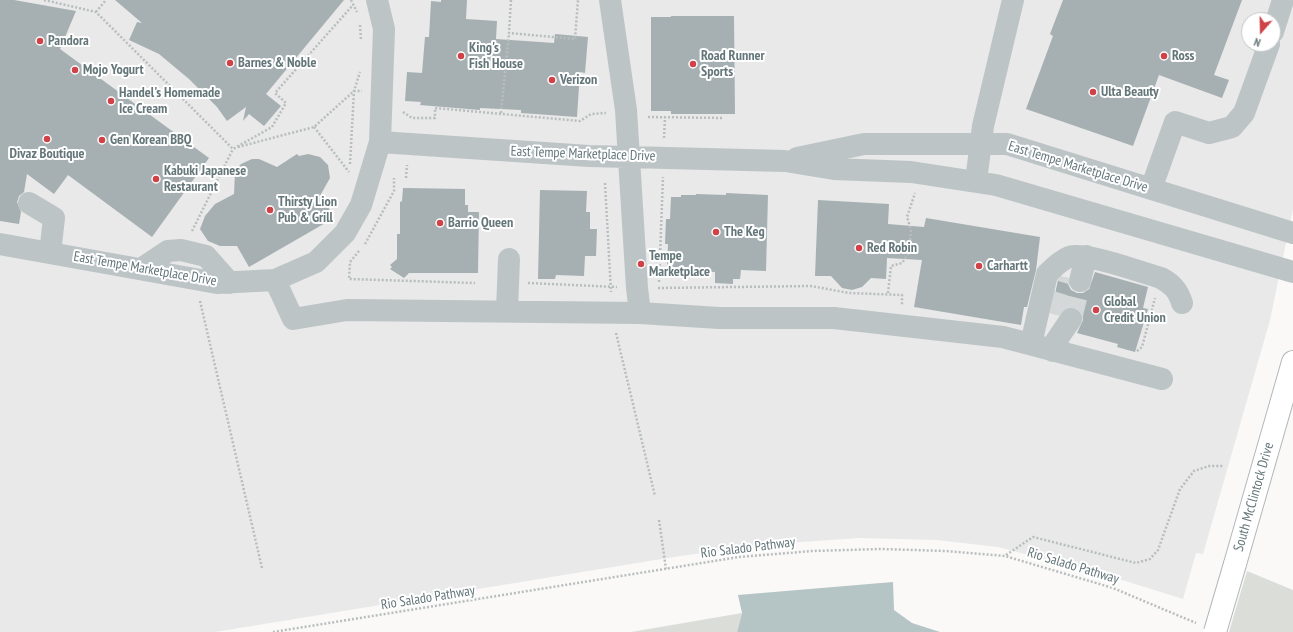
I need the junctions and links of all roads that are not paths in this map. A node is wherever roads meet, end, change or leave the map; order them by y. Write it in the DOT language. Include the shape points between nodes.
graph roads {
  1 [pos="377,0"];
  2 [pos="610,0"];
  3 [pos="1013,0"];
  4 [pos="1284,0"];
  5 [pos="1280,12"];
  6 [pos="1266,52"];
  7 [pos="380,142"];
  8 [pos="980,144"];
  9 [pos="629,156"];
  10 [pos="786,161"];
  11 [pos="976,181"];
  12 [pos="1151,189"];
  13 [pos="29,203"];
  14 [pos="1293,233"];
  15 [pos="0,244"];
  16 [pos="50,253"];
  17 [pos="509,259"];
  18 [pos="1293,272"];
  19 [pos="275,280"];
  20 [pos="1182,303"];
  21 [pos="507,311"];
  22 [pos="640,313"];
  23 [pos="1061,316"];
  24 [pos="1042,348"];
  25 [pos="1293,362"];
  26 [pos="1162,379"];
  27 [pos="1207,628"];
  1 -- 7 [label="lane, East Tempe Marketplace Drive" via="384,29"];
  2 -- 9 [label="lane" via="626,110"];
  3 -- 8 [label="lane"];
  4 -- 5 [label="lane"];
  6 -- 12 [label="lane" via="1244,113 1232,127 1209,133 1175,122"];
  7 -- 9 [label="lane, East Tempe Marketplace Drive" via="589,156"];
  7 -- 19 [label="lane, East Tempe Marketplace Drive" via="361,205 345,233 316,262"];
  8 -- 10 [label="lane, East Tempe Marketplace Drive" via="864,144"];
  8 -- 11 [label="lane"];
  8 -- 12 [label="lane, East Tempe Marketplace Drive" via="1007,144"];
  9 -- 10 [label="lane, East Tempe Marketplace Drive"];
  9 -- 22 [label="lane"];
  10 -- 11 [label="lane, East Tempe Marketplace Drive" via="834,169 911,172"];
  11 -- 18 [label="lane, East Tempe Marketplace Drive"];
  12 -- 14 [label="lane, East Tempe Marketplace Drive"];
  13 -- 16 [label="lane" via="54,218"];
  15 -- 16 [label="lane, East Tempe Marketplace Drive"];
  16 -- 19 [label="lane, East Tempe Marketplace Drive" via="216,283"];
  17 -- 21 [label="lane"];
  19 -- 21 [label="lane" via="294,319 347,310"];
  20 -- 24 [label="lane" via="1178,292 1161,278 1054,266 1047,274"];
  21 -- 22 [label="lane"];
  22 -- 24 [label="lane" via="719,318 834,318 1003,337"];
  23 -- 24 [label="lane" via="1056,340"];
  24 -- 26 [label="lane"];
  25 -- 27 [label="main road, South McClintock Drive, bridge" via="1235,564"];
}
